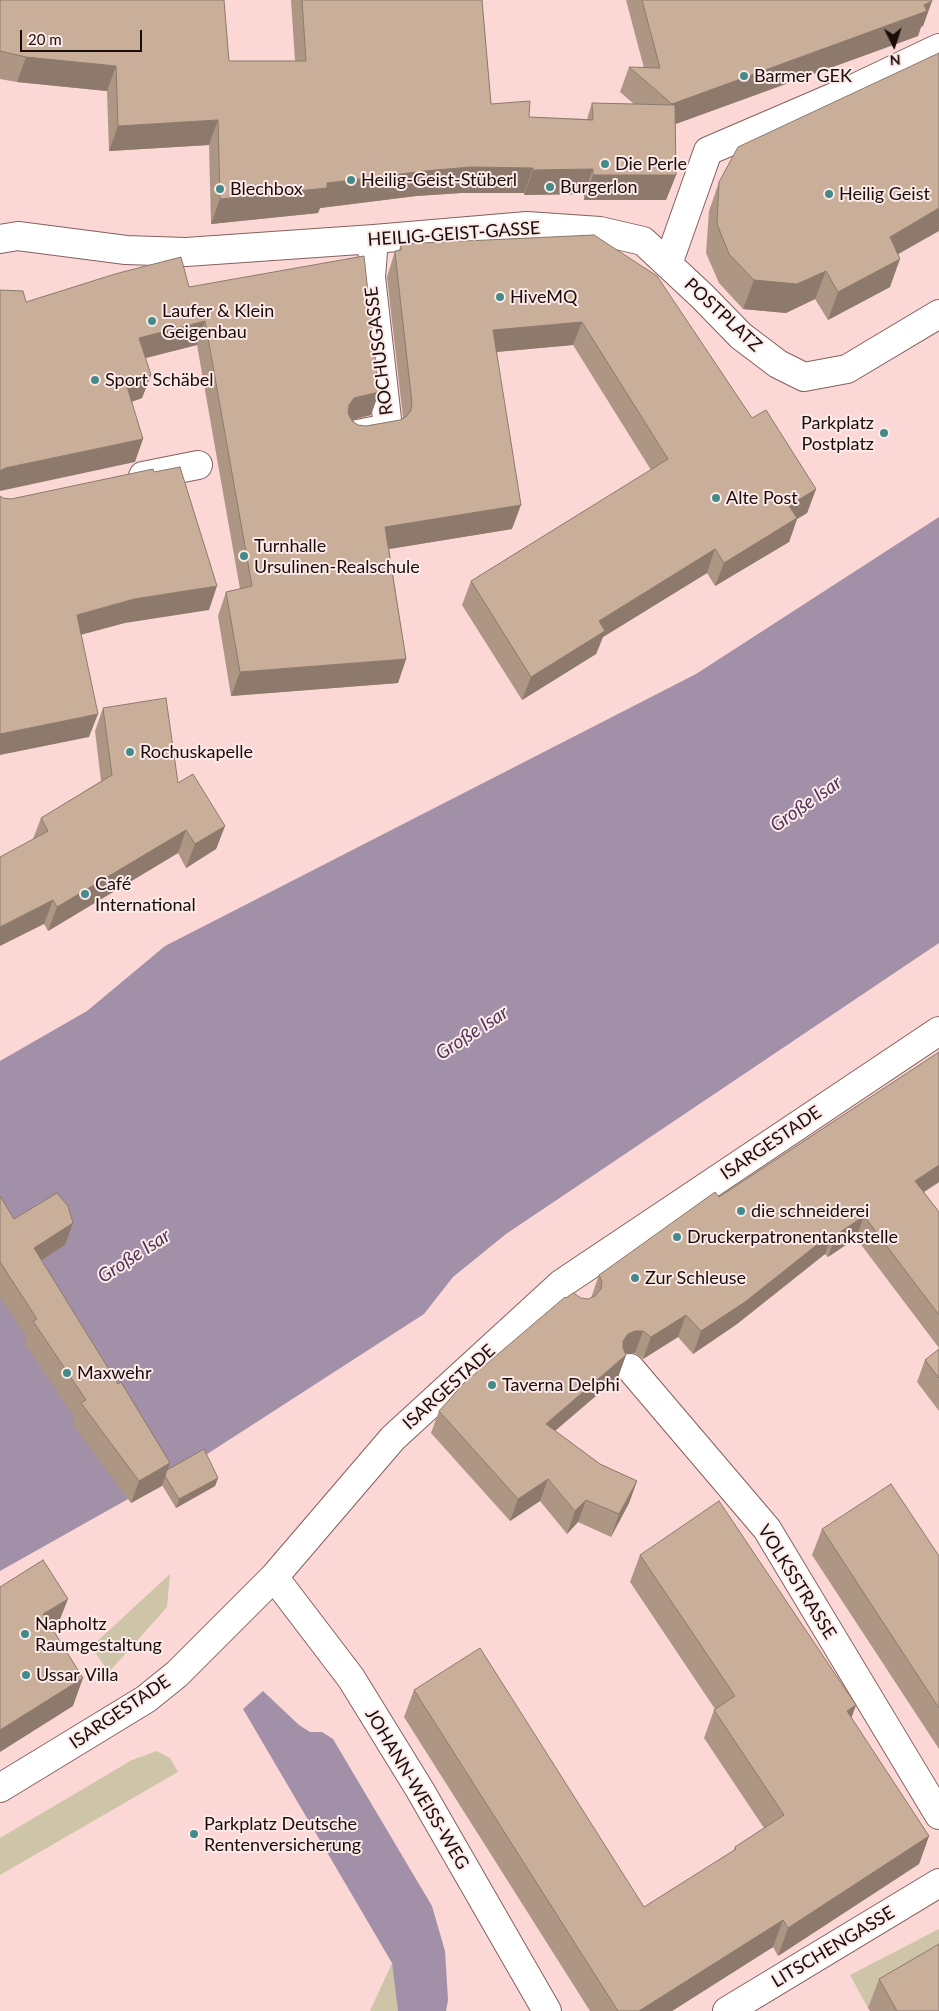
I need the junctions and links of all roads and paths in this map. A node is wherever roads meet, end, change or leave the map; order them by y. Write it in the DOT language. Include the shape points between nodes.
graph roads {
  1 [pos="939,48"];
  2 [pos="6,232"];
  3 [pos="374,239"];
  4 [pos="668,264"];
  5 [pos="939,314"];
  6 [pos="354,434"];
  7 [pos="198,465"];
  8 [pos="122,481"];
  9 [pos="939,1031"];
  10 [pos="561,1284"];
  11 [pos="578,1306"];
  12 [pos="630,1368"];
  13 [pos="274,1577"];
  14 [pos="0,1788"];
  15 [pos="939,1815"];
  16 [pos="939,1883"];
  17 [pos="547,2011"];
  18 [pos="727,2011"];
  1 -- 4 [label="street" via="708,151"];
  2 -- 3 [label="street, HEILIG-GEIST-GASSE" via="126,250 186,252"];
  3 -- 4 [label="street, HEILIG-GEIST-GASSE" via="527,226 600,231 643,241"];
  3 -- 6 [label="street, ROCHUSGASSE" via="371,277 388,428"];
  4 -- 5 [label="street, POSTPLATZ" via="741,336 778,364 804,377 847,369"];
  7 -- 8 [label="street"];
  9 -- 10 [label="street, ISARGESTADE"];
  10 -- 11 [label="street"];
  10 -- 13 [label="street, ISARGESTADE" via="393,1438"];
  12 -- 15 [label="street, VOLKSSTRASSE" via="767,1529"];
  13 -- 14 [label="street, ISARGESTADE" via="177,1674 146,1699"];
  13 -- 17 [label="street, JOHANN-WEISS-WEG" via="351,1678 420,1790"];
  16 -- 18 [label="street, LITSCHENGASSE"];
}
